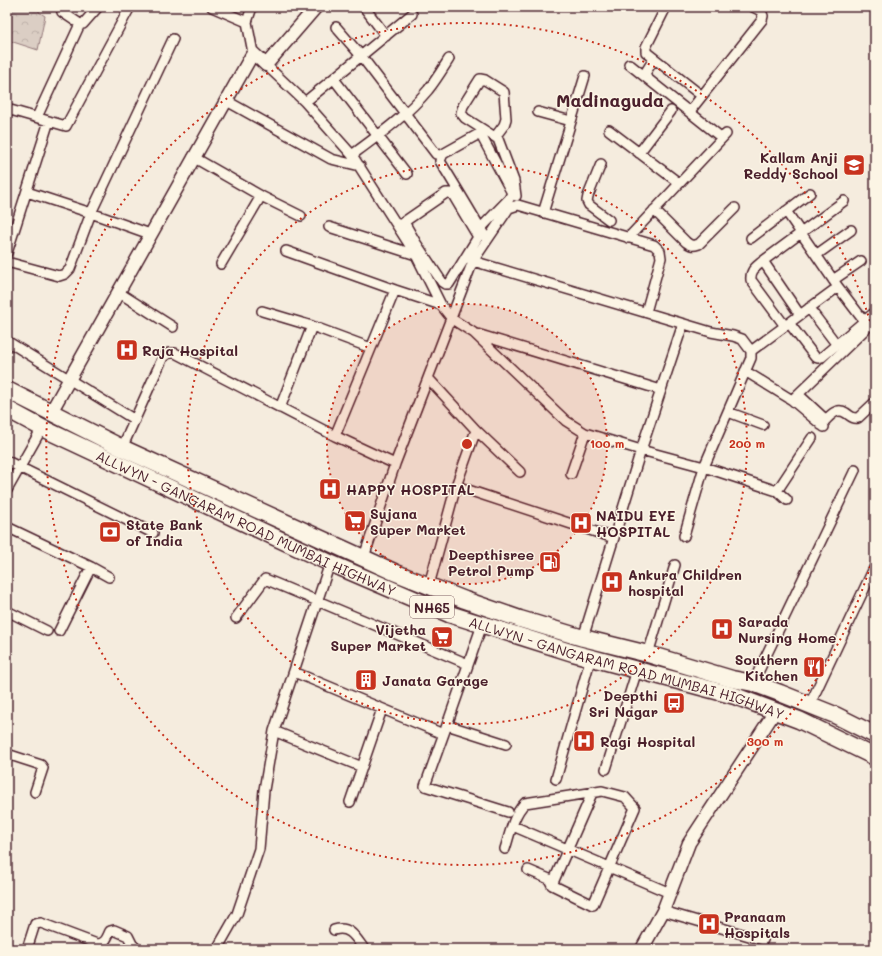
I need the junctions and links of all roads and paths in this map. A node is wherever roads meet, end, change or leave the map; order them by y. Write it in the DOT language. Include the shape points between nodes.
graph roads {
  1 [pos="61,7"];
  2 [pos="98,7"];
  3 [pos="130,7"];
  4 [pos="212,7"];
  5 [pos="252,7"];
  6 [pos="316,7"];
  7 [pos="364,7"];
  8 [pos="666,7"];
  9 [pos="753,7"];
  10 [pos="412,14"];
  11 [pos="247,22"];
  12 [pos="80,24"];
  13 [pos="336,27"];
  14 [pos="386,36"];
  15 [pos="173,39"];
  16 [pos="253,53"];
  17 [pos="362,57"];
  18 [pos="449,59"];
  19 [pos="654,59"];
  20 [pos="629,64"];
  21 [pos="266,65"];
  22 [pos="644,75"];
  23 [pos="585,76"];
  24 [pos="334,79"];
  25 [pos="702,96"];
  26 [pos="225,100"];
  27 [pos="305,102"];
  28 [pos="7,109"];
  29 [pos="671,111"];
  30 [pos="538,112"];
  31 [pos="690,112"];
  32 [pos="404,114"];
  33 [pos="37,117"];
  34 [pos="49,121"];
  35 [pos="571,121"];
  36 [pos="609,130"];
  37 [pos="378,136"];
  38 [pos="495,137"];
  39 [pos="639,153"];
  40 [pos="436,154"];
  41 [pos="352,155"];
  42 [pos="193,157"];
  43 [pos="601,164"];
  44 [pos="360,166"];
  45 [pos="407,174"];
  46 [pos="680,183"];
  47 [pos="27,192"];
  48 [pos="810,194"];
  49 [pos="261,196"];
  50 [pos="844,201"];
  51 [pos="518,205"];
  52 [pos="735,208"];
  53 [pos="654,210"];
  54 [pos="786,211"];
  55 [pos="91,213"];
  56 [pos="543,213"];
  57 [pos="301,216"];
  58 [pos="401,224"];
  59 [pos="329,227"];
  60 [pos="594,228"];
  61 [pos="480,229"];
  62 [pos="851,230"];
  63 [pos="801,233"];
  64 [pos="150,234"];
  65 [pos="628,238"];
  66 [pos="751,238"];
  67 [pos="487,240"];
  68 [pos="414,248"];
  69 [pos="286,251"];
  70 [pos="7,253"];
  71 [pos="816,255"];
  72 [pos="473,261"];
  73 [pos="763,261"];
  74 [pos="861,261"];
  75 [pos="7,262"];
  76 [pos="221,264"];
  77 [pos="836,283"];
  78 [pos="395,290"];
  79 [pos="118,292"];
  80 [pos="442,305"];
  81 [pos="809,308"];
  82 [pos="262,311"];
  83 [pos="646,312"];
  84 [pos="875,312"];
  85 [pos="800,315"];
  86 [pos="452,319"];
  87 [pos="875,320"];
  88 [pos="864,321"];
  89 [pos="683,324"];
  90 [pos="787,325"];
  91 [pos="312,326"];
  92 [pos="173,327"];
  93 [pos="474,333"];
  94 [pos="7,342"];
  95 [pos="837,345"];
  96 [pos="371,348"];
  97 [pos="751,351"];
  98 [pos="745,371"];
  99 [pos="428,378"];
  100 [pos="69,380"];
  101 [pos="7,390"];
  102 [pos="662,390"];
  103 [pos="795,397"];
  104 [pos="875,402"];
  105 [pos="280,408"];
  106 [pos="7,409"];
  107 [pos="51,412"];
  108 [pos="728,412"];
  109 [pos="135,420"];
  110 [pos="763,425"];
  111 [pos="42,428"];
  112 [pos="476,430"];
  113 [pos="585,433"];
  114 [pos="335,436"];
  115 [pos="812,438"];
  116 [pos="122,448"];
  117 [pos="641,450"];
  118 [pos="7,461"];
  119 [pos="395,464"];
  120 [pos="704,467"];
  121 [pos="20,468"];
  122 [pos="855,470"];
  123 [pos="520,472"];
  124 [pos="571,474"];
  125 [pos="456,486"];
  126 [pos="7,490"];
  127 [pos="777,491"];
  128 [pos="787,500"];
  129 [pos="7,528"];
  130 [pos="153,533"];
  131 [pos="684,536"];
  132 [pos="614,538"];
  133 [pos="364,558"];
  134 [pos="330,564"];
  135 [pos="675,565"];
  136 [pos="875,566"];
  137 [pos="91,567"];
  138 [pos="109,577"];
  139 [pos="429,586"];
  140 [pos="318,601"];
  141 [pos="7,611"];
  142 [pos="236,618"];
  143 [pos="482,625"];
  144 [pos="46,631"];
  145 [pos="59,631"];
  146 [pos="583,638"];
  147 [pos="648,654"];
  148 [pos="592,657"];
  149 [pos="468,664"];
  150 [pos="637,670"];
  151 [pos="294,672"];
  152 [pos="753,683"];
  153 [pos="810,704"];
  154 [pos="382,709"];
  155 [pos="776,710"];
  156 [pos="448,725"];
  157 [pos="274,731"];
  158 [pos="443,734"];
  159 [pos="875,735"];
  160 [pos="506,744"];
  161 [pos="7,754"];
  162 [pos="875,757"];
  163 [pos="362,767"];
  164 [pos="606,769"];
  165 [pos="556,779"];
  166 [pos="593,791"];
  167 [pos="35,792"];
  168 [pos="350,802"];
  169 [pos="508,812"];
  170 [pos="513,826"];
  171 [pos="505,849"];
  172 [pos="568,849"];
  173 [pos="610,867"];
  174 [pos="528,870"];
  175 [pos="552,885"];
  176 [pos="670,893"];
  177 [pos="663,911"];
  178 [pos="334,930"];
  179 [pos="763,940"];
  180 [pos="27,949"];
  181 [pos="137,949"];
  182 [pos="217,949"];
  183 [pos="364,949"];
  184 [pos="642,949"];
  1 -- 12 [label="street" via="62,12"];
  2 -- 12 [label="street" via="83,24"];
  3 -- 34 [label="street" via="68,124 64,126"];
  4 -- 11 [label="street"];
  5 -- 11 [label="street"];
  6 -- 21 [label="street"];
  7 -- 14 [label="street"];
  8 -- 19 [label="street" via="646,48 646,52"];
  9 -- 25 [label="street" via="761,11 764,16 762,20"];
  10 -- 14 [label="street"];
  11 -- 16 [label="street"];
  12 -- 33 [label="street"];
  13 -- 17 [label="street"];
  14 -- 17 [label="street"];
  15 -- 55 [label="street"];
  16 -- 21 [label="street"];
  16 -- 26 [label="street"];
  17 -- 24 [label="street"];
  17 -- 32 [label="street"];
  18 -- 32 [label="street" via="427,91"];
  19 -- 22 [label="street"];
  19 -- 25 [label="street"];
  20 -- 22 [label="street"];
  21 -- 27 [label="street"];
  22 -- 31 [label="street"];
  23 -- 35 [label="street"];
  24 -- 27 [label="street"];
  24 -- 37 [label="street"];
  25 -- 31 [label="street"];
  26 -- 42 [label="street"];
  26 -- 44 [label="street" via="331,159"];
  27 -- 41 [label="street"];
  28 -- 33 [label="street"];
  29 -- 39 [label="street"];
  30 -- 35 [label="street"];
  31 -- 46 [label="street" via="724,136"];
  32 -- 37 [label="street"];
  32 -- 40 [label="street"];
  33 -- 34 [label="street"];
  34 -- 47 [label="street"];
  35 -- 56 [label="street"];
  36 -- 39 [label="street"];
  37 -- 41 [label="street"];
  37 -- 45 [label="street"];
  38 -- 38 [label="street" via="461,113 462,106 480,79 504,92 506,119"];
  38 -- 51 [label="street" via="514,181"];
  39 -- 46 [label="street"];
  41 -- 44 [label="street"];
  42 -- 49 [label="street"];
  42 -- 64 [label="street"];
  43 -- 60 [label="street" via="587,200 606,217"];
  44 -- 58 [label="street"];
  46 -- 53 [label="street"];
  47 -- 55 [label="street"];
  47 -- 70 [label="street"];
  48 -- 54 [label="street"];
  49 -- 57 [label="street"];
  49 -- 76 [label="street"];
  50 -- 63 [label="street"];
  51 -- 56 [label="street"];
  51 -- 67 [label="street" via="510,208"];
  52 -- 53 [label="street" via="694,246 686,242"];
  53 -- 65 [label="street"];
  54 -- 63 [label="street"];
  54 -- 66 [label="street"];
  55 -- 64 [label="street"];
  55 -- 75 [label="street" via="70,269 65,274 59,276"];
  56 -- 60 [label="street"];
  58 -- 68 [label="street"];
  58 -- 68 [label="street" via="446,193 450,193 478,237 449,284 442,282"];
  59 -- 68 [label="street"];
  60 -- 65 [label="street"];
  61 -- 61 [label="street" via="440,161 443,154 477,135 482,137 512,193"];
  61 -- 67 [label="street"];
  62 -- 71 [label="street"];
  63 -- 71 [label="street"];
  63 -- 73 [label="street"];
  64 -- 79 [label="street"];
  65 -- 83 [label="street" via="651,243 660,251 661,258"];
  67 -- 72 [label="street"];
  68 -- 80 [label="street"];
  69 -- 78 [label="street"];
  71 -- 77 [label="street"];
  72 -- 83 [label="street"];
  72 -- 86 [label="street"];
  73 -- 85 [label="street"];
  73 -- 90 [label="street" via="753,268 751,280"];
  74 -- 77 [label="street"];
  77 -- 81 [label="street"];
  77 -- 88 [label="street"];
  78 -- 80 [label="street"];
  78 -- 96 [label="street"];
  79 -- 92 [label="street"];
  79 -- 100 [label="street"];
  80 -- 86 [label="street"];
  81 -- 85 [label="street"];
  81 -- 95 [label="street"];
  82 -- 91 [label="street"];
  83 -- 89 [label="street"];
  84 -- 88 [label="street"];
  85 -- 90 [label="street"];
  86 -- 93 [label="street"];
  86 -- 99 [label="street"];
  87 -- 103 [label="street"];
  88 -- 95 [label="street"];
  89 -- 97 [label="street" via="742,339"];
  89 -- 102 [label="street"];
  90 -- 95 [label="street" via="815,357 822,357"];
  90 -- 97 [label="street"];
  91 -- 96 [label="street"];
  91 -- 105 [label="street"];
  93 -- 102 [label="street"];
  93 -- 113 [label="street" via="566,422"];
  94 -- 100 [label="street"];
  96 -- 114 [label="street"];
  97 -- 98 [label="street" via="751,358"];
  98 -- 103 [label="street"];
  98 -- 108 [label="street"];
  99 -- 112 [label="street"];
  99 -- 119 [label="street"];
  100 -- 107 [label="street"];
  100 -- 109 [label="street"];
  101 -- 107 [label="highway, ALLWYN - GANGARAM ROAD MUMBAI HIGHWAY / NH65"];
  102 -- 117 [label="street"];
  103 -- 104 [label="street" via="824,424 838,410 851,418 858,418"];
  105 -- 109 [label="street" via="175,353 169,353 163,357"];
  105 -- 114 [label="street"];
  106 -- 111 [label="highway, ALLWYN - GANGARAM ROAD MUMBAI HIGHWAY / NH65"];
  107 -- 116 [label="highway, ALLWYN - GANGARAM ROAD MUMBAI HIGHWAY / NH65"];
  108 -- 110 [label="street"];
  108 -- 120 [label="street"];
  109 -- 116 [label="street"];
  111 -- 121 [label="street"];
  111 -- 134 [label="highway, ALLWYN - GANGARAM ROAD MUMBAI HIGHWAY / NH65"];
  112 -- 123 [label="street"];
  112 -- 125 [label="street"];
  113 -- 117 [label="street"];
  113 -- 124 [label="street"];
  114 -- 119 [label="street"];
  115 -- 127 [label="street"];
  116 -- 133 [label="highway, ALLWYN - GANGARAM ROAD MUMBAI HIGHWAY / NH65"];
  117 -- 120 [label="street"];
  117 -- 132 [label="street"];
  118 -- 121 [label="street"];
  119 -- 133 [label="street"];
  120 -- 127 [label="street"];
  120 -- 131 [label="street"];
  121 -- 126 [label="street"];
  121 -- 130 [label="street"];
  122 -- 152 [label="street"];
  125 -- 132 [label="street"];
  125 -- 139 [label="street"];
  127 -- 128 [label="street"];
  129 -- 137 [label="street"];
  132 -- 146 [label="street"];
  133 -- 139 [label="highway, ALLWYN - GANGARAM ROAD MUMBAI HIGHWAY / NH65"];
  134 -- 140 [label="street"];
  134 -- 143 [label="highway, ALLWYN - GANGARAM ROAD MUMBAI HIGHWAY / NH65" via="449,614"];
  135 -- 147 [label="street"];
  136 -- 153 [label="street"];
  137 -- 138 [label="street"];
  137 -- 145 [label="street"];
  139 -- 146 [label="highway, ALLWYN - GANGARAM ROAD MUMBAI HIGHWAY / NH65"];
  140 -- 142 [label="street" via="265,579"];
  140 -- 149 [label="street"];
  140 -- 151 [label="street"];
  141 -- 144 [label="street"];
  143 -- 148 [label="highway, ALLWYN - GANGARAM ROAD MUMBAI HIGHWAY / NH65"];
  143 -- 149 [label="street"];
  146 -- 147 [label="highway, ALLWYN - GANGARAM ROAD MUMBAI HIGHWAY / NH65"];
  147 -- 152 [label="highway, ALLWYN - GANGARAM ROAD MUMBAI HIGHWAY / NH65"];
  148 -- 150 [label="highway, ALLWYN - GANGARAM ROAD MUMBAI HIGHWAY / NH65"];
  148 -- 165 [label="street"];
  149 -- 156 [label="street"];
  150 -- 155 [label="highway, ALLWYN - GANGARAM ROAD MUMBAI HIGHWAY / NH65"];
  150 -- 164 [label="street"];
  151 -- 154 [label="street"];
  151 -- 157 [label="street"];
  152 -- 153 [label="highway, ALLWYN - GANGARAM ROAD MUMBAI HIGHWAY / NH65"];
  153 -- 159 [label="highway, ALLWYN - GANGARAM ROAD MUMBAI HIGHWAY / NH65"];
  154 -- 158 [label="street"];
  154 -- 163 [label="street"];
  155 -- 162 [label="highway, ALLWYN - GANGARAM ROAD MUMBAI HIGHWAY / NH65"];
  155 -- 176 [label="street" via="696,830"];
  156 -- 158 [label="street"];
  156 -- 160 [label="street"];
  157 -- 163 [label="street"];
  157 -- 182 [label="street" via="264,790 259,850 237,914"];
  158 -- 169 [label="street" via="425,786"];
  161 -- 167 [label="street" via="41,765 42,774"];
  163 -- 168 [label="street"];
  166 -- 170 [label="street" via="525,803 520,808"];
  166 -- 172 [label="street"];
  166 -- 173 [label="street" via="625,797 635,808"];
  170 -- 171 [label="street"];
  170 -- 172 [label="street"];
  172 -- 173 [label="street"];
  172 -- 175 [label="street"];
  173 -- 175 [label="street" via="593,905"];
  173 -- 176 [label="street"];
  174 -- 175 [label="street" via="549,879"];
  176 -- 177 [label="street"];
  177 -- 179 [label="street"];
  177 -- 184 [label="street"];
  178 -- 183 [label="street" via="347,930"];
  180 -- 181 [label="street" via="35,924 39,923 97,944 105,941 110,931 114,930 128,936"];
}
